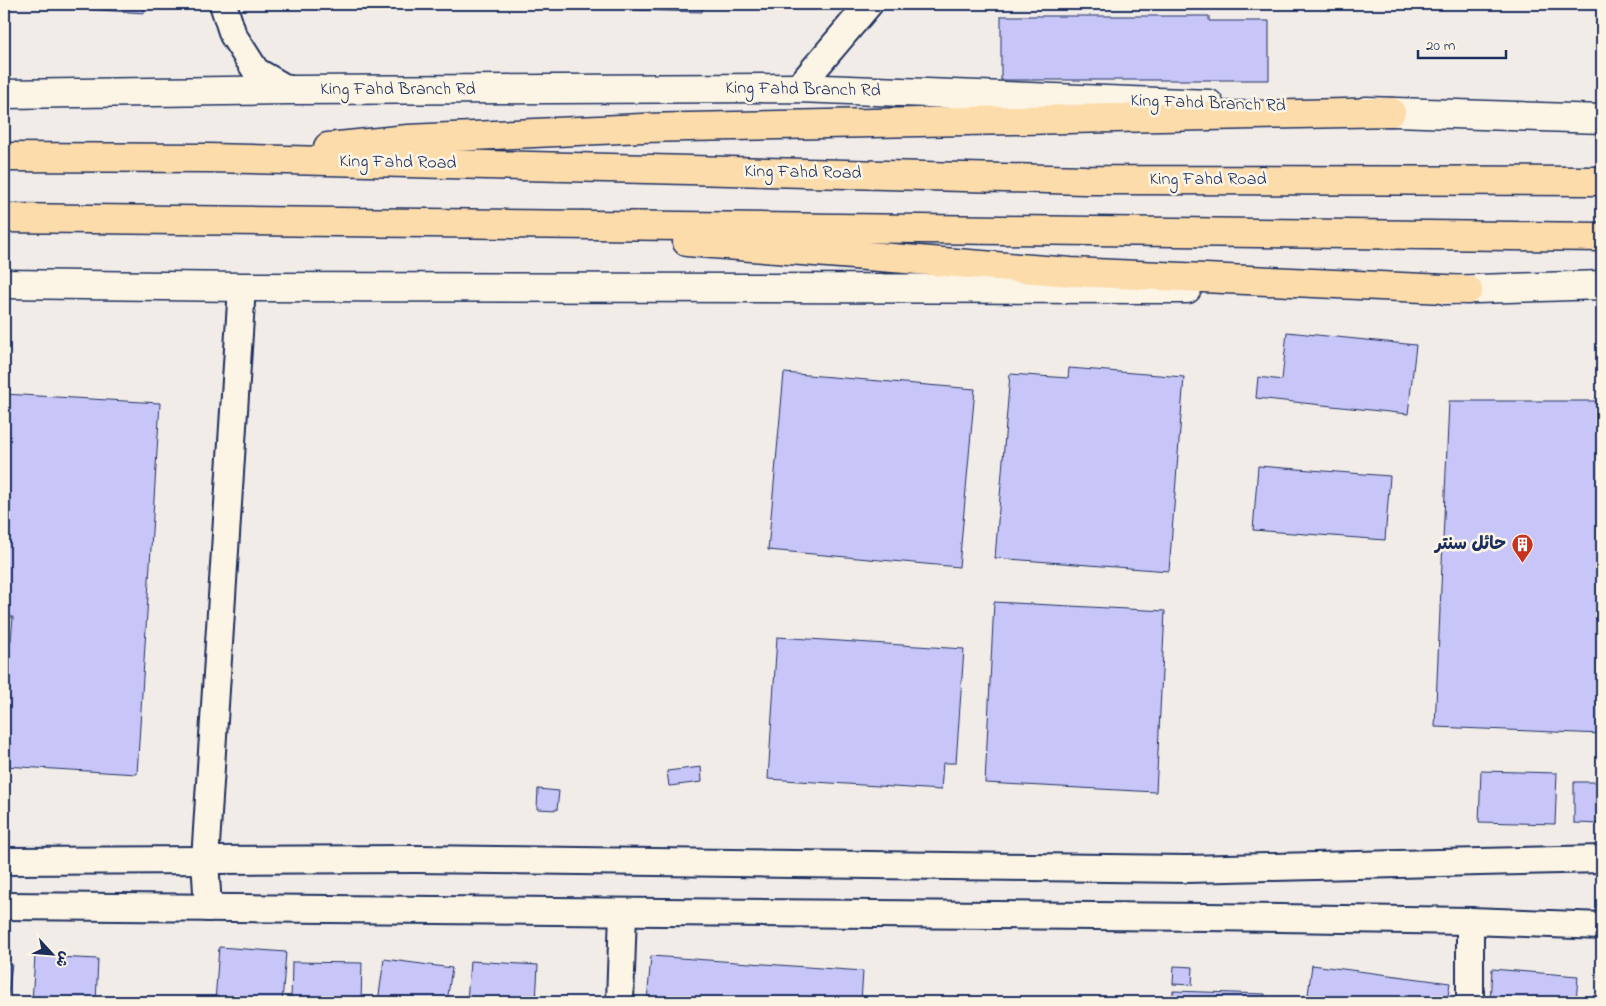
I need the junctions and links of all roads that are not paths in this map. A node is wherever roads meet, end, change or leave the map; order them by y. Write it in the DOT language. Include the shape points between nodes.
graph roads {
  1 [pos="223,4"];
  2 [pos="869,4"];
  3 [pos="798,88"];
  4 [pos="289,90"];
  5 [pos="4,94"];
  6 [pos="1391,112"];
  7 [pos="1602,119"];
  8 [pos="4,157"];
  9 [pos="208,158"];
  10 [pos="1602,181"];
  11 [pos="4,218"];
  12 [pos="429,222"];
  13 [pos="1602,237"];
  14 [pos="4,284"];
  15 [pos="1602,285"];
  16 [pos="242,287"];
  17 [pos="1468,290"];
  18 [pos="1602,859"];
  19 [pos="205,860"];
  20 [pos="4,861"];
  21 [pos="4,906"];
  22 [pos="208,908"];
  23 [pos="623,912"];
  24 [pos="1470,921"];
  25 [pos="1602,926"];
  26 [pos="620,1002"];
  27 [pos="1470,1002"];
  1 -- 4 [label="street" via="233,35 256,71"];
  2 -- 3 [label="street"];
  3 -- 4 [label="main road, King Fahd Branch Rd"];
  3 -- 6 [label="main road, King Fahd Branch Rd"];
  4 -- 5 [label="main road, King Fahd Branch Rd"];
  6 -- 7 [label="main road, King Fahd Branch Rd"];
  6 -- 9 [label="highway" via="632,128 408,139"];
  8 -- 9 [label="highway, King Fahd Road"];
  9 -- 10 [label="highway, King Fahd Road" via="1085,180"];
  11 -- 12 [label="highway"];
  12 -- 13 [label="highway"];
  12 -- 17 [label="highway" via="1071,272"];
  14 -- 16 [label="main road"];
  15 -- 17 [label="main road"];
  16 -- 17 [label="main road"];
  16 -- 19 [label="street"];
  18 -- 19 [label="street" via="1186,869 416,859"];
  19 -- 20 [label="street"];
  19 -- 22 [label="street"];
  21 -- 22 [label="street"];
  22 -- 23 [label="street"];
  23 -- 24 [label="street"];
  23 -- 26 [label="street"];
  24 -- 25 [label="street"];
  24 -- 27 [label="street"];
}
